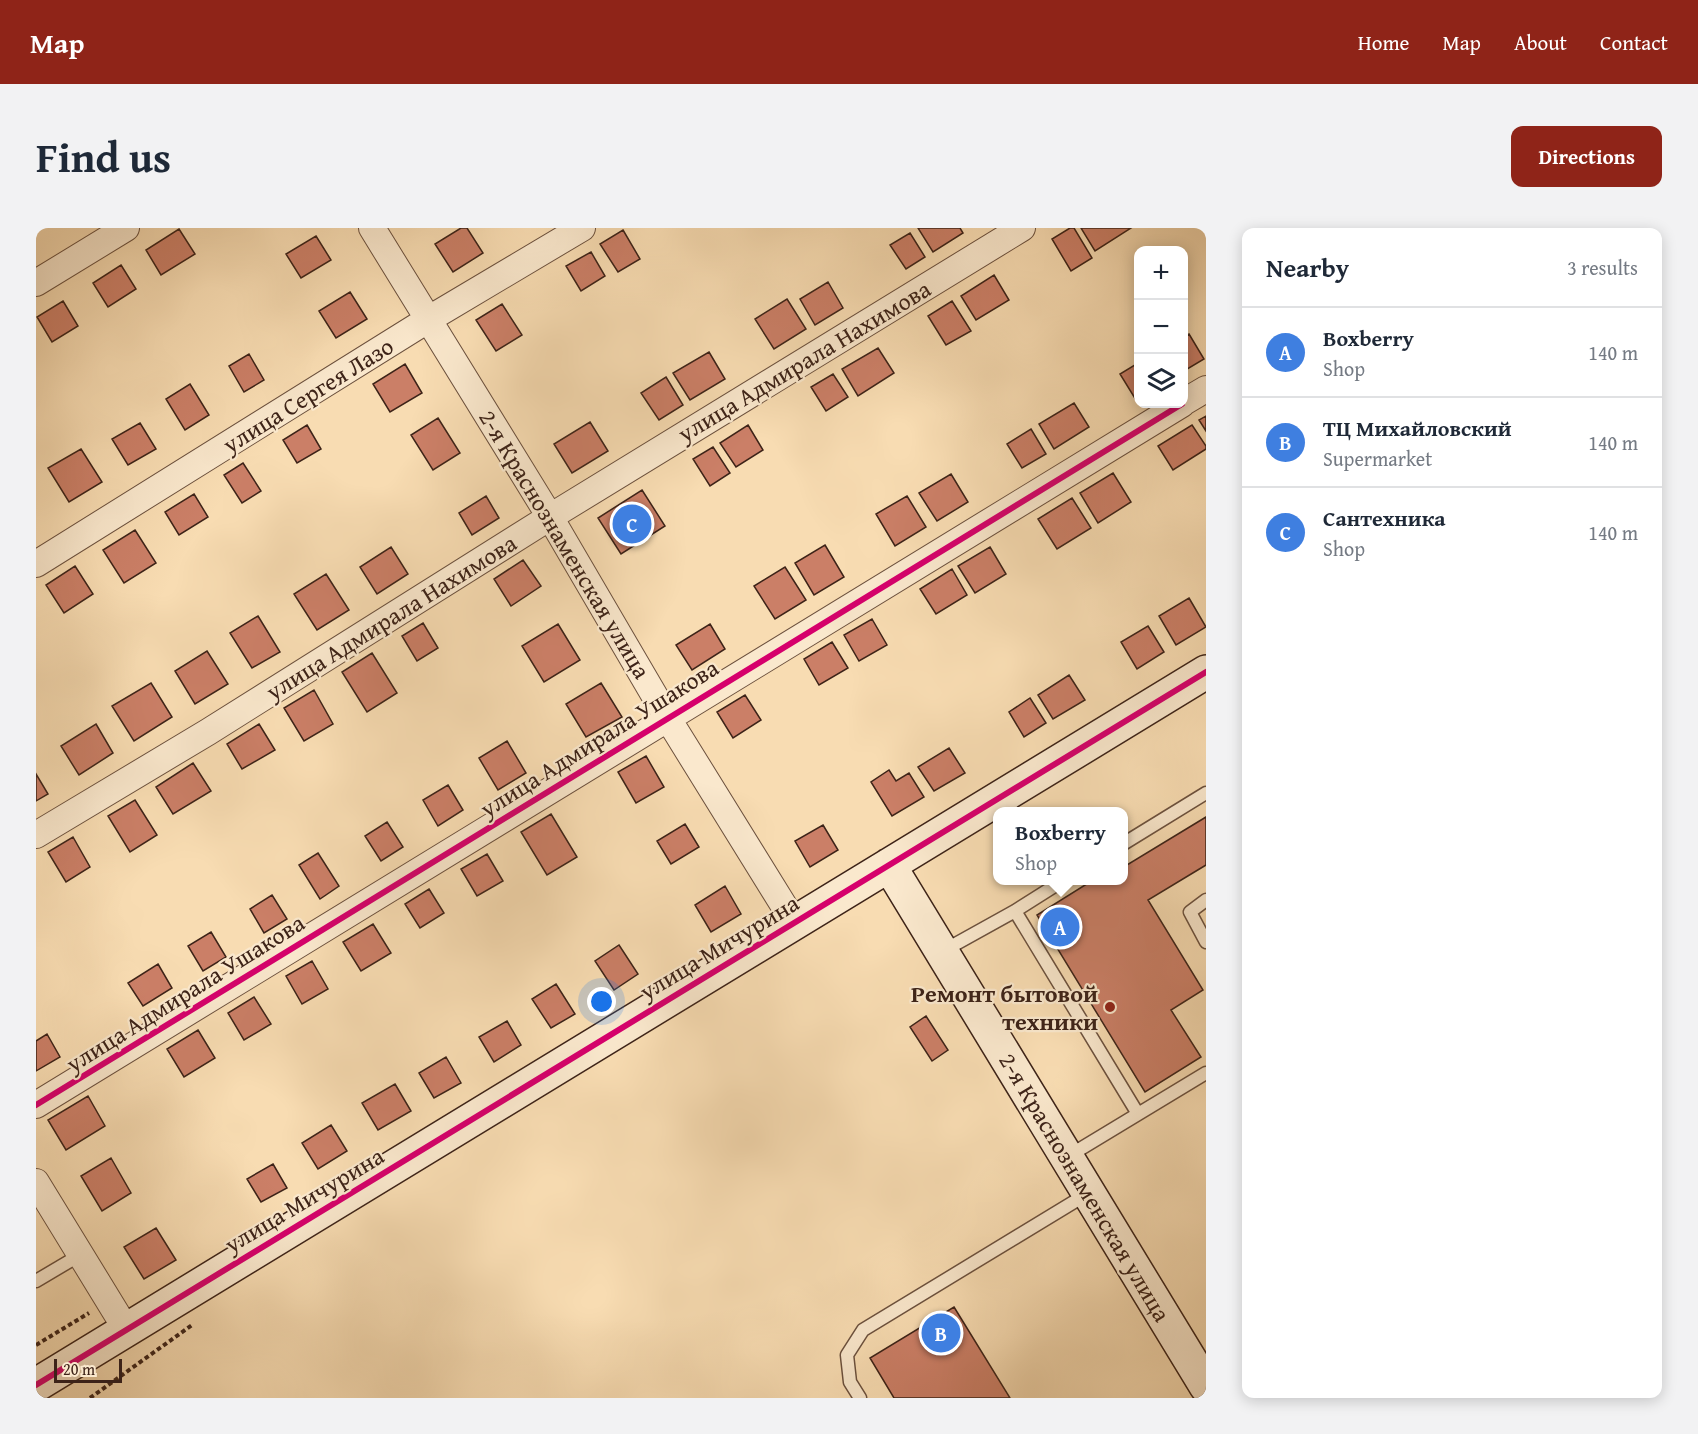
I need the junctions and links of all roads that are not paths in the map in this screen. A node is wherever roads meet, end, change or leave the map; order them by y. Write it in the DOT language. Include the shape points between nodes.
graph roads {
  1 [pos="126,228"];
  2 [pos="372,228"];
  3 [pos="582,228"];
  4 [pos="1022,228"];
  5 [pos="36,283"];
  6 [pos="429,319"];
  7 [pos="1206,389"];
  8 [pos="1188,400"];
  9 [pos="1175,408"];
  10 [pos="550,517"];
  11 [pos="36,564"];
  12 [pos="1206,672"];
  13 [pos="668,717"];
  14 [pos="1206,793"];
  15 [pos="36,835"];
  16 [pos="1128,841"];
  17 [pos="889,865"];
  18 [pos="1056,885"];
  19 [pos="1206,900"];
  20 [pos="1015,911"];
  21 [pos="794,922"];
  22 [pos="1206,942"];
  23 [pos="942,951"];
  24 [pos="1206,1073"];
  25 [pos="36,1105"];
  26 [pos="1138,1114"];
  27 [pos="1066,1158"];
  28 [pos="36,1182"];
  29 [pos="1088,1193"];
  30 [pos="80,1255"];
  31 [pos="36,1281"];
  32 [pos="126,1329"];
  33 [pos="36,1385"];
  34 [pos="1206,1386"];
  35 [pos="860,1398"];
  1 -- 5 [label="street"];
  2 -- 6 [label="street, 2-я Краснознаменская улица"];
  3 -- 6 [label="street, улица Сергея Лазо"];
  4 -- 10 [label="street, улица Адмирала Нахимова"];
  6 -- 10 [label="street, 2-я Краснознаменская улица"];
  6 -- 11 [label="street, улица Сергея Лазо"];
  7 -- 8 [label="street, улица Адмирала Ушакова"];
  9 -- 13 [label="street, улица Адмирала Ушакова"];
  10 -- 13 [label="street, 2-я Краснознаменская улица"];
  10 -- 15 [label="street, улица Адмирала Нахимова"];
  12 -- 17 [label="street, улица Мичурина"];
  13 -- 21 [label="street, 2-я Краснознаменская улица"];
  13 -- 25 [label="street, улица Адмирала Ушакова"];
  14 -- 16 [label="lane"];
  17 -- 21 [label="street, улица Мичурина"];
  17 -- 23 [label="street, 2-я Краснознаменская улица"];
  18 -- 20 [label="lane"];
  19 -- 22 [label="lane" via="1190,912"];
  20 -- 23 [label="lane"];
  20 -- 26 [label="lane"];
  21 -- 32 [label="street, улица Мичурина"];
  23 -- 27 [label="street, 2-я Краснознаменская улица"];
  24 -- 26 [label="lane"];
  26 -- 27 [label="lane"];
  27 -- 29 [label="street, 2-я Краснознаменская улица"];
  28 -- 30 [label="street"];
  29 -- 34 [label="street, 2-я Краснознаменская улица"];
  29 -- 35 [label="lane" via="863,1330 847,1355 850,1382"];
  30 -- 31 [label="lane"];
  30 -- 32 [label="street"];
  32 -- 33 [label="street, улица Мичурина"];
}
